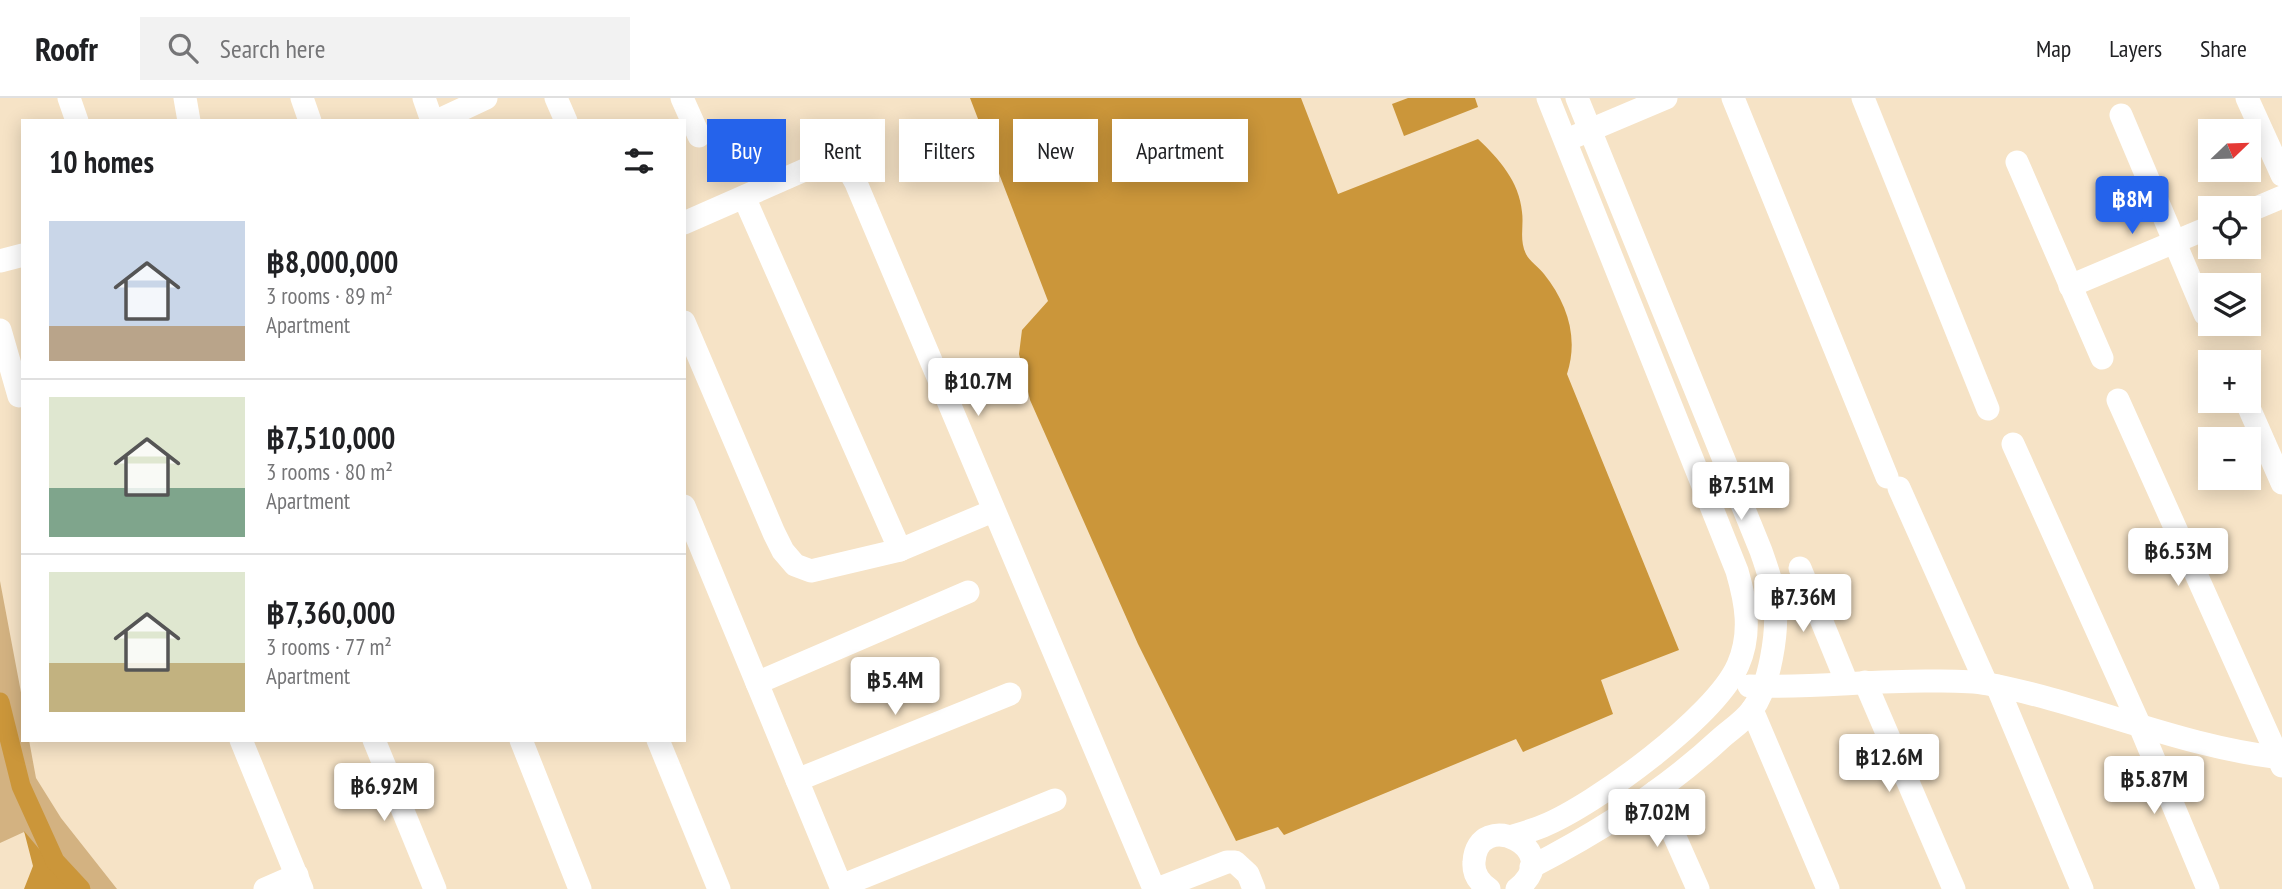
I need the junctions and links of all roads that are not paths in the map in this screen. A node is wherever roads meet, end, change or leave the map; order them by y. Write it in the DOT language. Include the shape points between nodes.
graph roads {
  1 [pos="69,98"];
  2 [pos="185,98"];
  3 [pos="302,98"];
  4 [pos="424,98"];
  5 [pos="486,98"];
  6 [pos="556,98"];
  7 [pos="682,98"];
  8 [pos="1548,98"];
  9 [pos="1577,98"];
  10 [pos="1666,98"];
  11 [pos="1734,98"];
  12 [pos="1863,98"];
  13 [pos="2247,98"];
  14 [pos="2121,115"];
  15 [pos="75,119"];
  16 [pos="189,119"];
  17 [pos="309,119"];
  18 [pos="434,119"];
  19 [pos="439,119"];
  20 [pos="565,119"];
  21 [pos="1590,130"];
  22 [pos="699,136"];
  23 [pos="1565,141"];
  24 [pos="2017,162"];
  25 [pos="2282,175"];
  26 [pos="744,197"];
  27 [pos="2282,197"];
  28 [pos="2261,206"];
  29 [pos="686,222"];
  30 [pos="2198,232"];
  31 [pos="2175,242"];
  32 [pos="21,256"];
  33 [pos="0,261"];
  34 [pos="2070,286"];
  35 [pos="2198,297"];
  36 [pos="686,326"];
  37 [pos="0,330"];
  38 [pos="2102,358"];
  39 [pos="1689,372"];
  40 [pos="1662,383"];
  41 [pos="19,396"];
  42 [pos="2118,400"];
  43 [pos="1988,409"];
  44 [pos="2251,413"];
  45 [pos="2013,444"];
  46 [pos="2282,483"];
  47 [pos="686,511"];
  48 [pos="993,511"];
  49 [pos="900,550"];
  50 [pos="1800,568"];
  51 [pos="968,592"];
  52 [pos="1856,682"];
  53 [pos="757,683"];
  54 [pos="1991,684"];
  55 [pos="1727,686"];
  56 [pos="1763,687"];
  57 [pos="1010,694"];
  58 [pos="1752,710"];
  59 [pos="2140,726"];
  60 [pos="242,742"];
  61 [pos="375,742"];
  62 [pos="522,742"];
  63 [pos="659,742"];
  64 [pos="2281,761"];
  65 [pos="797,780"];
  66 [pos="1655,792"];
  67 [pos="1055,800"];
  68 [pos="1513,836"];
  69 [pos="1528,880"];
  70 [pos="300,882"];
  71 [pos="841,887"];
  72 [pos="1157,887"];
  73 [pos="265,889"];
  74 [pos="436,889"];
  75 [pos="580,889"];
  76 [pos="719,889"];
  77 [pos="1254,889"];
  78 [pos="1489,889"];
  79 [pos="1698,889"];
  80 [pos="1828,889"];
  81 [pos="1954,889"];
  82 [pos="2082,889"];
  83 [pos="2208,889"];
  1 -- 15 [label="street"];
  2 -- 16 [label="street"];
  3 -- 17 [label="street"];
  4 -- 18 [label="street"];
  5 -- 19 [label="street"];
  6 -- 20 [label="street"];
  7 -- 22 [label="street"];
  8 -- 23 [label="street"];
  9 -- 21 [label="street"];
  10 -- 21 [label="street"];
  11 -- 54 [label="street" via="1893,482"];
  12 -- 43 [label="street"];
  13 -- 25 [label="street"];
  14 -- 31 [label="street"];
  21 -- 23 [label="street"];
  21 -- 39 [label="street"];
  23 -- 40 [label="street"];
  24 -- 34 [label="street"];
  26 -- 29 [label="street"];
  26 -- 48 [label="street" via="825,161 837,159 846,165"];
  26 -- 49 [label="street"];
  27 -- 28 [label="street"];
  30 -- 31 [label="street"];
  31 -- 34 [label="street"];
  31 -- 35 [label="street"];
  32 -- 33 [label="street"];
  34 -- 38 [label="street"];
  36 -- 49 [label="street" via="774,533 795,565 811,571"];
  37 -- 41 [label="street"];
  39 -- 40 [label="street"];
  39 -- 56 [label="street" via="1772,582 1775,629"];
  40 -- 55 [label="street" via="1745,597 1744,650"];
  42 -- 64 [label="street"];
  44 -- 46 [label="street"];
  45 -- 59 [label="street"];
  47 -- 53 [label="street"];
  48 -- 49 [label="street"];
  48 -- 72 [label="street"];
  50 -- 52 [label="street"];
  51 -- 53 [label="street"];
  52 -- 54 [label="street"];
  52 -- 56 [label="street"];
  52 -- 81 [label="street"];
  53 -- 65 [label="street"];
  54 -- 59 [label="street"];
  54 -- 82 [label="street"];
  55 -- 56 [label="street"];
  55 -- 68 [label="street" via="1699,716 1592,800 1544,826"];
  56 -- 58 [label="street"];
  57 -- 65 [label="street"];
  58 -- 66 [label="street"];
  58 -- 80 [label="street"];
  59 -- 64 [label="street"];
  59 -- 83 [label="street"];
  60 -- 70 [label="street"];
  61 -- 74 [label="street"];
  62 -- 75 [label="street"];
  63 -- 76 [label="street"];
  65 -- 71 [label="street"];
  66 -- 69 [label="street"];
  66 -- 79 [label="street"];
  67 -- 71 [label="street"];
  68 -- 69 [label="street" via="1530,854"];
  68 -- 78 [label="street" via="1487,839 1476,853 1474,870"];
  70 -- 73 [label="street"];
  72 -- 77 [label="street" via="1236,862"];
}
